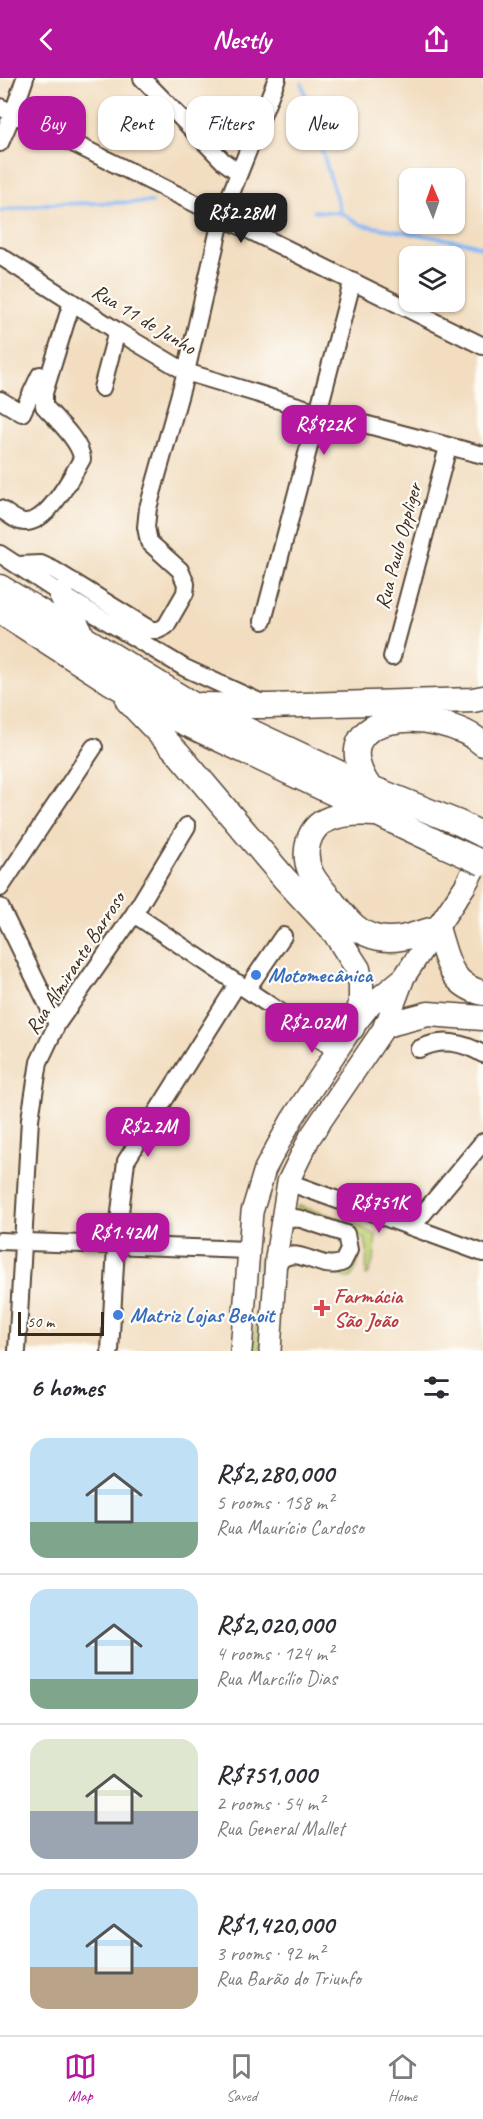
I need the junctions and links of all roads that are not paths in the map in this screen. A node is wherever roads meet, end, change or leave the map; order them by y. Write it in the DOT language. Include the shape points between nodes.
graph roads {
  1 [pos="25,78"];
  2 [pos="142,78"];
  3 [pos="277,78"];
  4 [pos="7,110"];
  5 [pos="0,143"];
  6 [pos="238,172"];
  7 [pos="222,216"];
  8 [pos="0,256"];
  9 [pos="352,283"];
  10 [pos="69,300"];
  11 [pos="117,331"];
  12 [pos="483,346"];
  13 [pos="186,372"];
  14 [pos="102,388"];
  15 [pos="0,400"];
  16 [pos="318,412"];
  17 [pos="448,447"];
  18 [pos="483,455"];
  19 [pos="0,509"];
  20 [pos="0,554"];
  21 [pos="17,565"];
  22 [pos="0,587"];
  23 [pos="61,594"];
  24 [pos="0,611"];
  25 [pos="263,621"];
  26 [pos="84,639"];
  27 [pos="392,657"];
  28 [pos="110,682"];
  29 [pos="483,698"];
  30 [pos="192,704"];
  31 [pos="268,706"];
  32 [pos="483,744"];
  33 [pos="94,747"];
  34 [pos="369,787"];
  35 [pos="379,814"];
  36 [pos="187,826"];
  37 [pos="483,835"];
  38 [pos="483,852"];
  39 [pos="483,863"];
  40 [pos="0,888"];
  41 [pos="0,907"];
  42 [pos="134,914"];
  43 [pos="437,928"];
  44 [pos="283,936"];
  45 [pos="404,976"];
  46 [pos="242,986"];
  47 [pos="483,993"];
  48 [pos="483,1018"];
  49 [pos="57,1024"];
  50 [pos="386,1025"];
  51 [pos="352,1028"];
  52 [pos="419,1049"];
  53 [pos="338,1051"];
  54 [pos="483,1054"];
  55 [pos="340,1092"];
  56 [pos="292,1119"];
  57 [pos="483,1142"];
  58 [pos="288,1182"];
  59 [pos="282,1217"];
  60 [pos="412,1227"];
  61 [pos="0,1241"];
  62 [pos="24,1243"];
  63 [pos="116,1246"];
  64 [pos="248,1250"];
  65 [pos="483,1253"];
  66 [pos="276,1265"];
  67 [pos="17,1351"];
  68 [pos="110,1351"];
  69 [pos="241,1351"];
  70 [pos="270,1351"];
  1 -- 4 [label="street"];
  2 -- 6 [label="street"];
  3 -- 6 [label="street"];
  4 -- 5 [label="street"];
  4 -- 7 [label="street"];
  6 -- 7 [label="street"];
  7 -- 9 [label="street"];
  7 -- 13 [label="street"];
  8 -- 10 [label="street, Rua 11 de Junho"];
  9 -- 12 [label="street"];
  9 -- 16 [label="street"];
  10 -- 11 [label="street, Rua 11 de Junho"];
  10 -- 15 [label="street" via="22,413"];
  10 -- 19 [label="street" via="44,406 67,432 82,459 62,493 41,516 22,522"];
  11 -- 13 [label="street, Rua 11 de Junho"];
  11 -- 14 [label="street"];
  13 -- 16 [label="street, Rua 11 de Junho"];
  13 -- 21 [label="street" via="146,527 149,542 180,570 186,584 166,626 151,630 41,564"];
  16 -- 17 [label="street, Rua 11 de Junho"];
  16 -- 25 [label="street"];
  17 -- 18 [label="street, Rua 11 de Junho"];
  17 -- 27 [label="street, Rua Paulo Oppliger"];
  20 -- 21 [label="street"];
  21 -- 23 [label="street"];
  22 -- 26 [label="highway"];
  23 -- 26 [label="highway"];
  23 -- 31 [label="street" via="185,668"];
  24 -- 28 [label="highway"];
  26 -- 30 [label="highway"];
  28 -- 35 [label="highway" via="170,716"];
  28 -- 51 [label="highway" via="178,753 335,933 358,969 362,985 361,1004"];
  29 -- 31 [label="highway"];
  30 -- 31 [label="highway"];
  30 -- 34 [label="highway"];
  32 -- 34 [label="highway" via="472,734 442,723 404,719 375,726 360,744 358,764"];
  33 -- 40 [label="street"];
  34 -- 37 [label="highway"];
  35 -- 39 [label="highway, bridge"];
  35 -- 43 [label="highway" via="341,815 321,824 307,846 312,875 351,924 363,933 404,938"];
  36 -- 42 [label="street, Rua Almirante Barroso"];
  38 -- 43 [label="main road"];
  41 -- 49 [label="street"];
  42 -- 46 [label="street"];
  42 -- 49 [label="street, Rua Almirante Barroso"];
  43 -- 45 [label="main road"];
  43 -- 47 [label="highway" via="460,983"];
  44 -- 46 [label="street"];
  45 -- 50 [label="main road"];
  45 -- 51 [label="main road" via="371,1004"];
  46 -- 53 [label="street"];
  46 -- 63 [label="street" via="126,1161"];
  48 -- 50 [label="highway" via="428,1014"];
  49 -- 62 [label="street, Rua Almirante Barroso" via="39,1062 30,1119"];
  50 -- 55 [label="main road"];
  51 -- 53 [label="main road"];
  52 -- 54 [label="street" via="456,1042"];
  53 -- 55 [label="main road" via="345,1062"];
  53 -- 56 [label="main road"];
  55 -- 58 [label="main road" via="310,1137"];
  56 -- 58 [label="main road" via="277,1168"];
  56 -- 64 [label="main road" via="265,1168 252,1212"];
  57 -- 60 [label="street"];
  58 -- 59 [label="main road"];
  58 -- 60 [label="street"];
  59 -- 64 [label="main road" via="268,1240"];
  59 -- 66 [label="main road"];
  59 -- 66 [label="street" via="346,1234 349,1250 340,1264 292,1254"];
  60 -- 65 [label="street"];
  61 -- 62 [label="street"];
  62 -- 63 [label="street"];
  62 -- 67 [label="street, Rua Almirante Barroso"];
  63 -- 64 [label="street"];
  63 -- 68 [label="street"];
  64 -- 69 [label="main road"];
  66 -- 70 [label="main road"];
}
